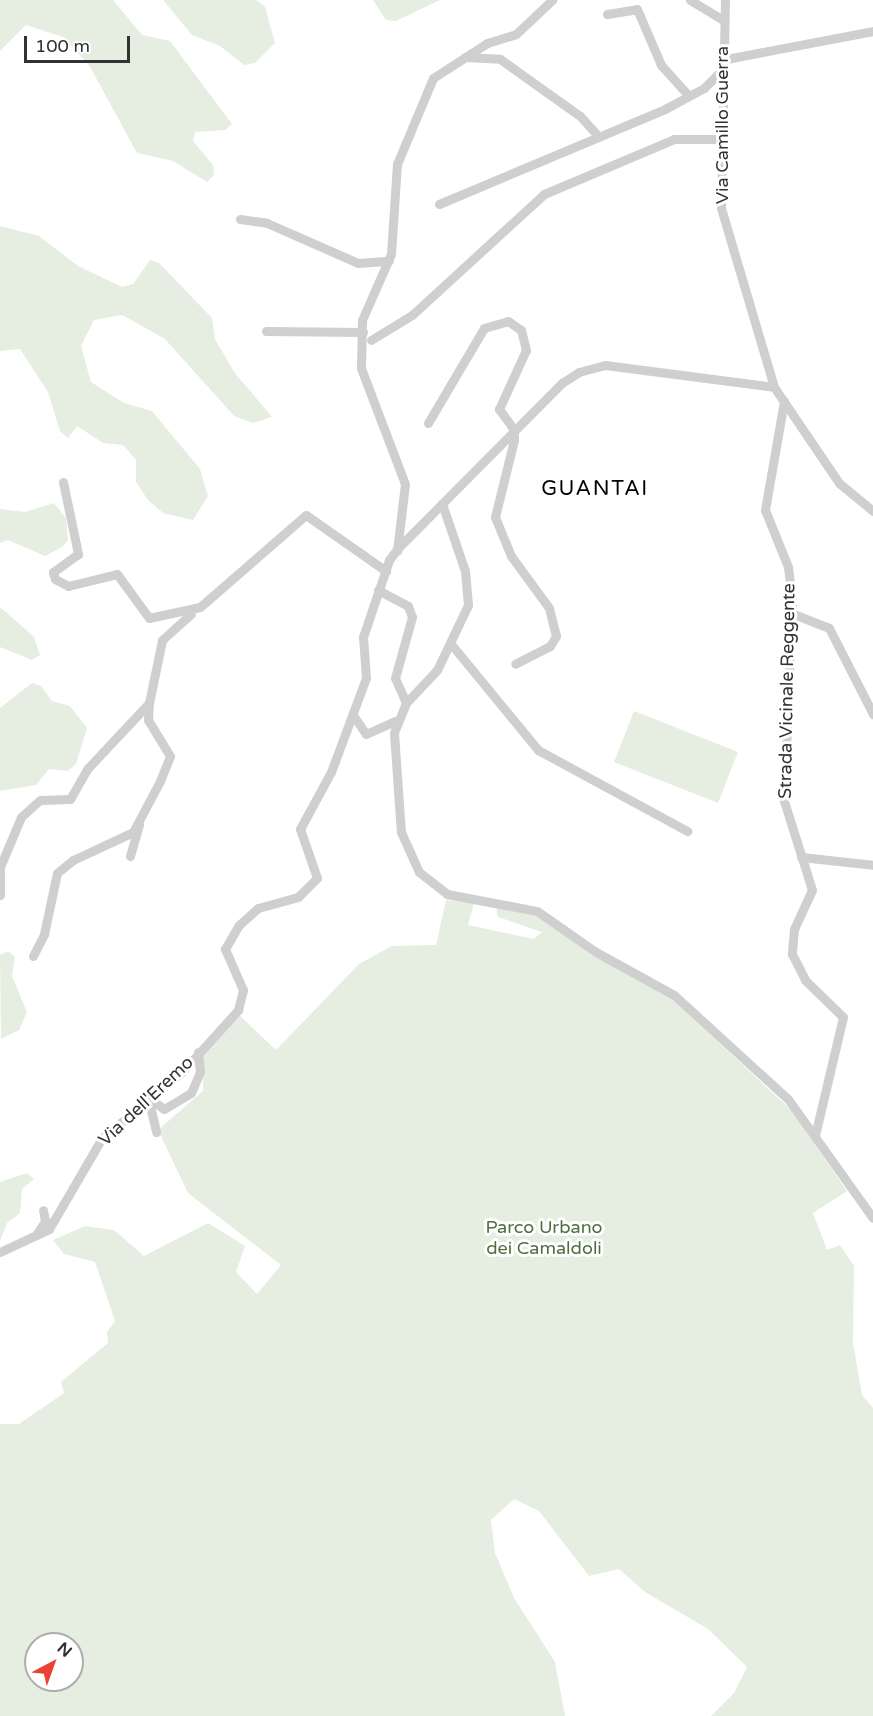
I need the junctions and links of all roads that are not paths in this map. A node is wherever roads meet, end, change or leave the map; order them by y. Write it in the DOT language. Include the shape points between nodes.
graph roads {
  1 [pos="552,0"];
  2 [pos="690,0"];
  3 [pos="725,0"];
  4 [pos="607,14"];
  5 [pos="722,19"];
  6 [pos="873,31"];
  7 [pos="461,57"];
  8 [pos="721,60"];
  9 [pos="721,71"];
  10 [pos="686,93"];
  11 [pos="599,137"];
  12 [pos="723,139"];
  13 [pos="439,204"];
  14 [pos="240,219"];
  15 [pos="389,261"];
  16 [pos="266,331"];
  17 [pos="363,332"];
  18 [pos="371,340"];
  19 [pos="774,387"];
  20 [pos="783,401"];
  21 [pos="428,423"];
  22 [pos="514,430"];
  23 [pos="63,482"];
  24 [pos="442,504"];
  25 [pos="873,511"];
  26 [pos="398,548"];
  27 [pos="386,571"];
  28 [pos="378,590"];
  29 [pos="200,608"];
  30 [pos="791,613"];
  31 [pos="451,644"];
  32 [pos="515,664"];
  33 [pos="406,703"];
  34 [pos="149,704"];
  35 [pos="873,714"];
  36 [pos="353,716"];
  37 [pos="395,721"];
  38 [pos="140,819"];
  39 [pos="687,831"];
  40 [pos="130,856"];
  41 [pos="801,857"];
  42 [pos="873,865"];
  43 [pos="0,868"];
  44 [pos="0,895"];
  45 [pos="33,956"];
  46 [pos="198,1052"];
  47 [pos="148,1097"];
  48 [pos="156,1132"];
  49 [pos="815,1135"];
  50 [pos="44,1210"];
  51 [pos="873,1218"];
  52 [pos="34,1240"];
  53 [pos="0,1252"];
  1 -- 7 [label="street" via="516,34"];
  2 -- 5 [label="street"];
  3 -- 5 [label="street, Via Camillo Guerra"];
  4 -- 10 [label="street" via="637,9 661,64"];
  5 -- 8 [label="street, Via Camillo Guerra"];
  6 -- 8 [label="street"];
  7 -- 11 [label="street" via="500,59 580,116"];
  7 -- 15 [label="street" via="433,78 397,164"];
  8 -- 9 [label="street, Via Camillo Guerra"];
  9 -- 10 [label="street" via="704,88"];
  9 -- 12 [label="street, Via Camillo Guerra"];
  10 -- 11 [label="street" via="665,109"];
  11 -- 13 [label="street"];
  12 -- 18 [label="street" via="674,139 544,195 412,315"];
  12 -- 19 [label="street, Via Camillo Guerra" via="721,208"];
  14 -- 15 [label="street" via="267,223 358,263"];
  15 -- 17 [label="street" via="362,321"];
  16 -- 17 [label="street"];
  17 -- 26 [label="street" via="361,368 405,484"];
  19 -- 20 [label="street, Via Camillo Guerra"];
  19 -- 22 [label="street" via="593,366 562,383"];
  20 -- 25 [label="street, Via Camillo Guerra" via="839,483"];
  20 -- 30 [label="street, Strada Vicinale Reggente" via="765,510 788,567"];
  21 -- 22 [label="street" via="475,337 492,323 508,321 526,342 499,409"];
  22 -- 24 [label="street"];
  22 -- 32 [label="street" via="511,469 495,504 496,525 549,608 556,636 550,646"];
  23 -- 29 [label="street" via="78,554 53,572 59,585 117,574 149,618"];
  24 -- 26 [label="street"];
  24 -- 31 [label="street" via="468,582 468,605"];
  26 -- 27 [label="street, Via dell'Eremo"];
  27 -- 28 [label="street, Via dell'Eremo"];
  27 -- 29 [label="street" via="306,514"];
  28 -- 33 [label="street" via="411,610 409,641 395,678"];
  28 -- 36 [label="street, Via dell'Eremo" via="363,637 366,678"];
  29 -- 34 [label="street" via="162,640"];
  30 -- 35 [label="street" via="829,628"];
  30 -- 41 [label="street, Strada Vicinale Reggente" via="784,801"];
  31 -- 33 [label="street" via="437,670"];
  31 -- 39 [label="street" via="538,750"];
  33 -- 37 [label="street"];
  34 -- 38 [label="street" via="148,720 170,756"];
  34 -- 43 [label="street" via="88,768 70,798 40,800 21,817"];
  36 -- 37 [label="street" via="366,734"];
  36 -- 46 [label="street, Via dell'Eremo" via="300,829 317,878 298,897 258,908 228,940 225,956 243,996 238,1010"];
  37 -- 49 [label="street" via="401,832 419,872 434,888 528,907 674,995 788,1099"];
  38 -- 40 [label="street"];
  38 -- 45 [label="street" via="133,832 73,860 57,873 44,934"];
  41 -- 42 [label="street"];
  41 -- 49 [label="street, Strada Vicinale Reggente" via="812,890 794,929 792,954 805,980 843,1017"];
  43 -- 44 [label="street"];
  46 -- 47 [label="street, Via dell'Eremo" via="182,1072"];
  46 -- 47 [label="street" via="200,1072 190,1094 164,1109"];
  47 -- 48 [label="street"];
  47 -- 52 [label="street, Via dell'Eremo" via="102,1138 49,1230"];
  49 -- 51 [label="street"];
  50 -- 52 [label="street" via="45,1221"];
  52 -- 53 [label="street, Via dell'Eremo"];
}
